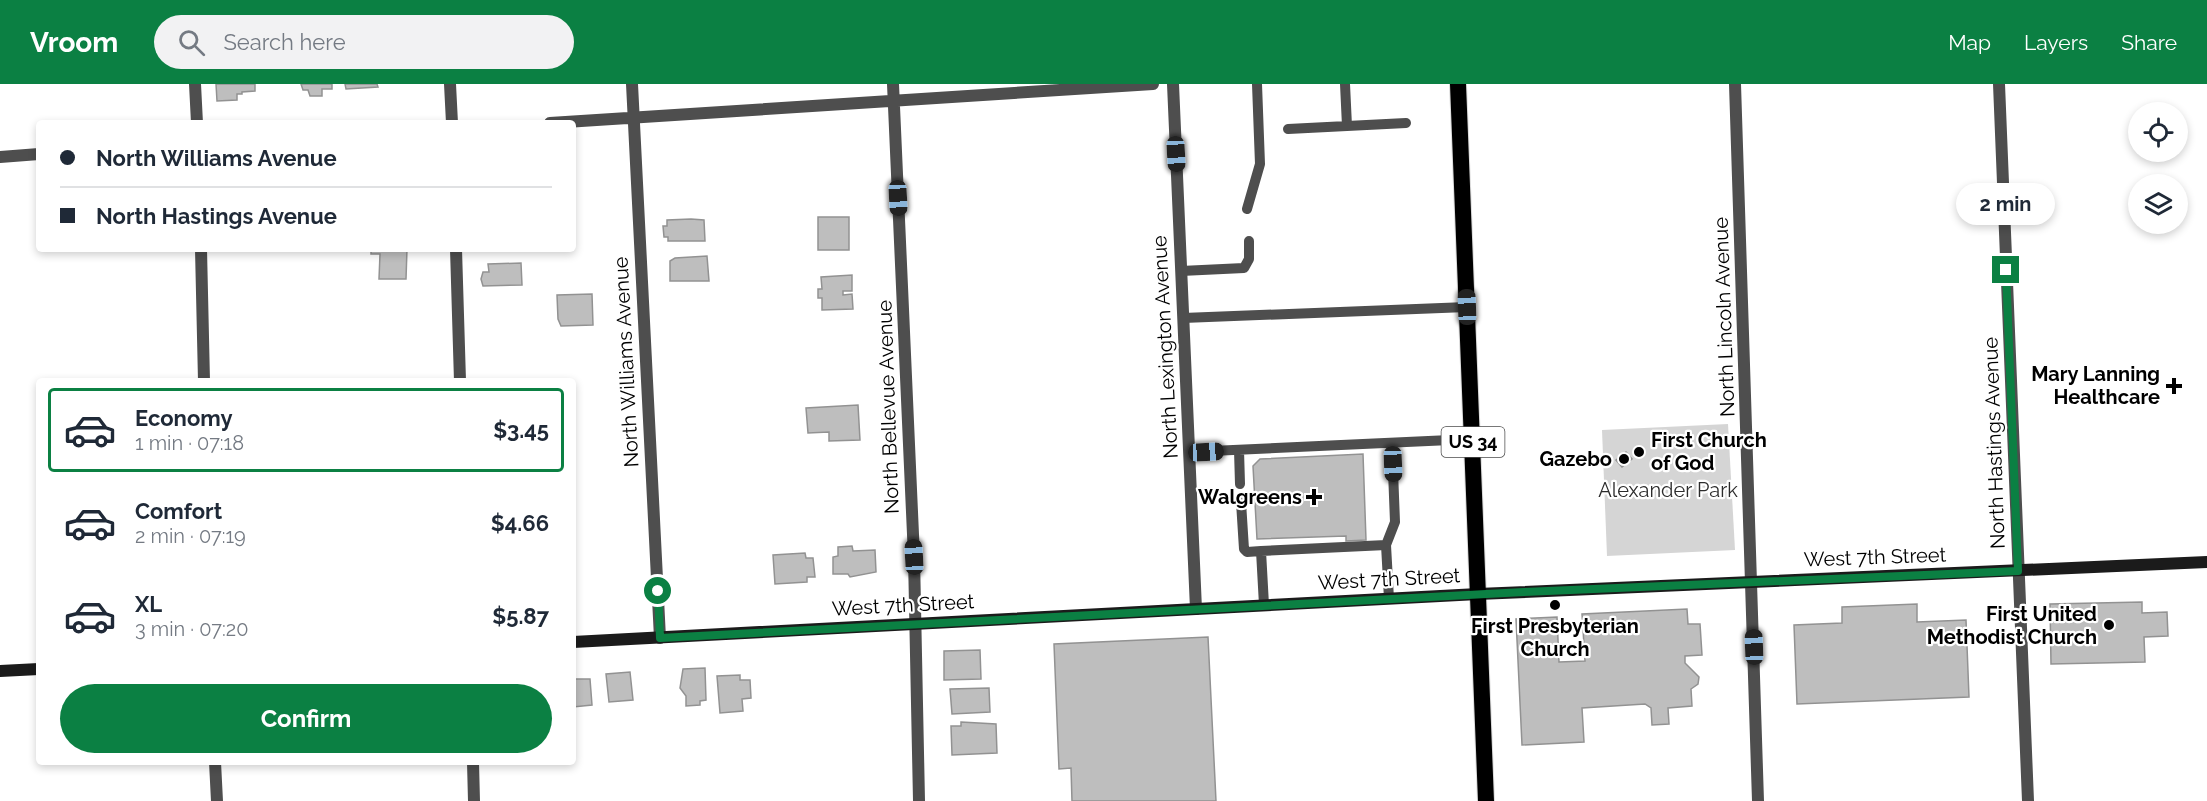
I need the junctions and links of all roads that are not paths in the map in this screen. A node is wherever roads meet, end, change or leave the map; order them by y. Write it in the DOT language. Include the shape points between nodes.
graph roads {
  1 [pos="195,84"];
  2 [pos="450,84"];
  3 [pos="633,84"];
  4 [pos="893,84"];
  5 [pos="1153,84"];
  6 [pos="1173,84"];
  7 [pos="1257,84"];
  8 [pos="1345,84"];
  9 [pos="1458,84"];
  10 [pos="1735,84"];
  11 [pos="1999,84"];
  12 [pos="894,102"];
  13 [pos="633,119"];
  14 [pos="197,120"];
  15 [pos="452,120"];
  16 [pos="576,122"];
  17 [pos="1406,123"];
  18 [pos="1347,126"];
  19 [pos="1288,129"];
  20 [pos="36,154"];
  21 [pos="0,157"];
  22 [pos="1247,209"];
  23 [pos="1249,241"];
  24 [pos="201,252"];
  25 [pos="456,252"];
  26 [pos="1181,271"];
  27 [pos="1467,307"];
  28 [pos="1183,318"];
  29 [pos="204,378"];
  30 [pos="460,378"];
  31 [pos="1472,439"];
  32 [pos="1392,445"];
  33 [pos="1239,450"];
  34 [pos="1189,452"];
  35 [pos="1240,484"];
  36 [pos="1241,502"];
  37 [pos="1386,545"];
  38 [pos="1261,551"];
  39 [pos="2207,562"];
  40 [pos="2018,571"];
  41 [pos="1753,581"];
  42 [pos="1478,594"];
  43 [pos="1389,599"];
  44 [pos="1264,605"];
  45 [pos="1196,609"];
  46 [pos="915,624"];
  47 [pos="660,638"];
  48 [pos="576,642"];
  49 [pos="36,669"];
  50 [pos="0,671"];
  51 [pos="215,765"];
  52 [pos="473,765"];
  53 [pos="217,801"];
  54 [pos="474,801"];
  55 [pos="919,801"];
  56 [pos="1486,801"];
  57 [pos="1758,801"];
  58 [pos="2028,801"];
  1 -- 14 [label="street"];
  2 -- 15 [label="street"];
  3 -- 13 [label="street, North Williams Avenue"];
  4 -- 12 [label="street, North Bellevue Avenue"];
  5 -- 12 [label="street"];
  6 -- 26 [label="street, North Lexington Avenue"];
  7 -- 22 [label="lane" via="1260,164"];
  8 -- 18 [label="lane"];
  9 -- 27 [label="highway, US 34"];
  10 -- 41 [label="street, North Lincoln Avenue"];
  11 -- 40 [label="street, North Hastings Avenue"];
  12 -- 13 [label="street"];
  12 -- 46 [label="street, North Bellevue Avenue"];
  13 -- 16 [label="street"];
  13 -- 47 [label="street, North Williams Avenue"];
  17 -- 18 [label="lane"];
  18 -- 19 [label="lane"];
  20 -- 21 [label="street"];
  23 -- 26 [label="lane" via="1249,259 1244,268"];
  24 -- 29 [label="street"];
  25 -- 30 [label="street"];
  26 -- 28 [label="street, North Lexington Avenue"];
  27 -- 28 [label="lane"];
  27 -- 31 [label="highway, US 34"];
  28 -- 34 [label="street, North Lexington Avenue"];
  31 -- 33 [label="lane"];
  31 -- 42 [label="highway, US 34"];
  32 -- 37 [label="lane" via="1395,522"];
  33 -- 34 [label="lane"];
  33 -- 35 [label="lane"];
  34 -- 45 [label="street, North Lexington Avenue"];
  36 -- 38 [label="lane" via="1244,549"];
  37 -- 38 [label="lane"];
  37 -- 43 [label="lane"];
  38 -- 44 [label="lane"];
  39 -- 40 [label="main road, West 7th Street"];
  40 -- 41 [label="main road, West 7th Street"];
  40 -- 58 [label="street, North Hastings Avenue"];
  41 -- 42 [label="main road, West 7th Street"];
  41 -- 57 [label="street, North Lincoln Avenue"];
  42 -- 43 [label="main road, West 7th Street"];
  42 -- 56 [label="highway, US 34"];
  43 -- 44 [label="main road, West 7th Street"];
  44 -- 45 [label="main road, West 7th Street"];
  45 -- 46 [label="main road, West 7th Street"];
  46 -- 47 [label="main road, West 7th Street"];
  46 -- 55 [label="street, North Bellevue Avenue"];
  47 -- 48 [label="main road, West 7th Street"];
  49 -- 50 [label="main road"];
  51 -- 53 [label="street"];
  52 -- 54 [label="street"];
}
